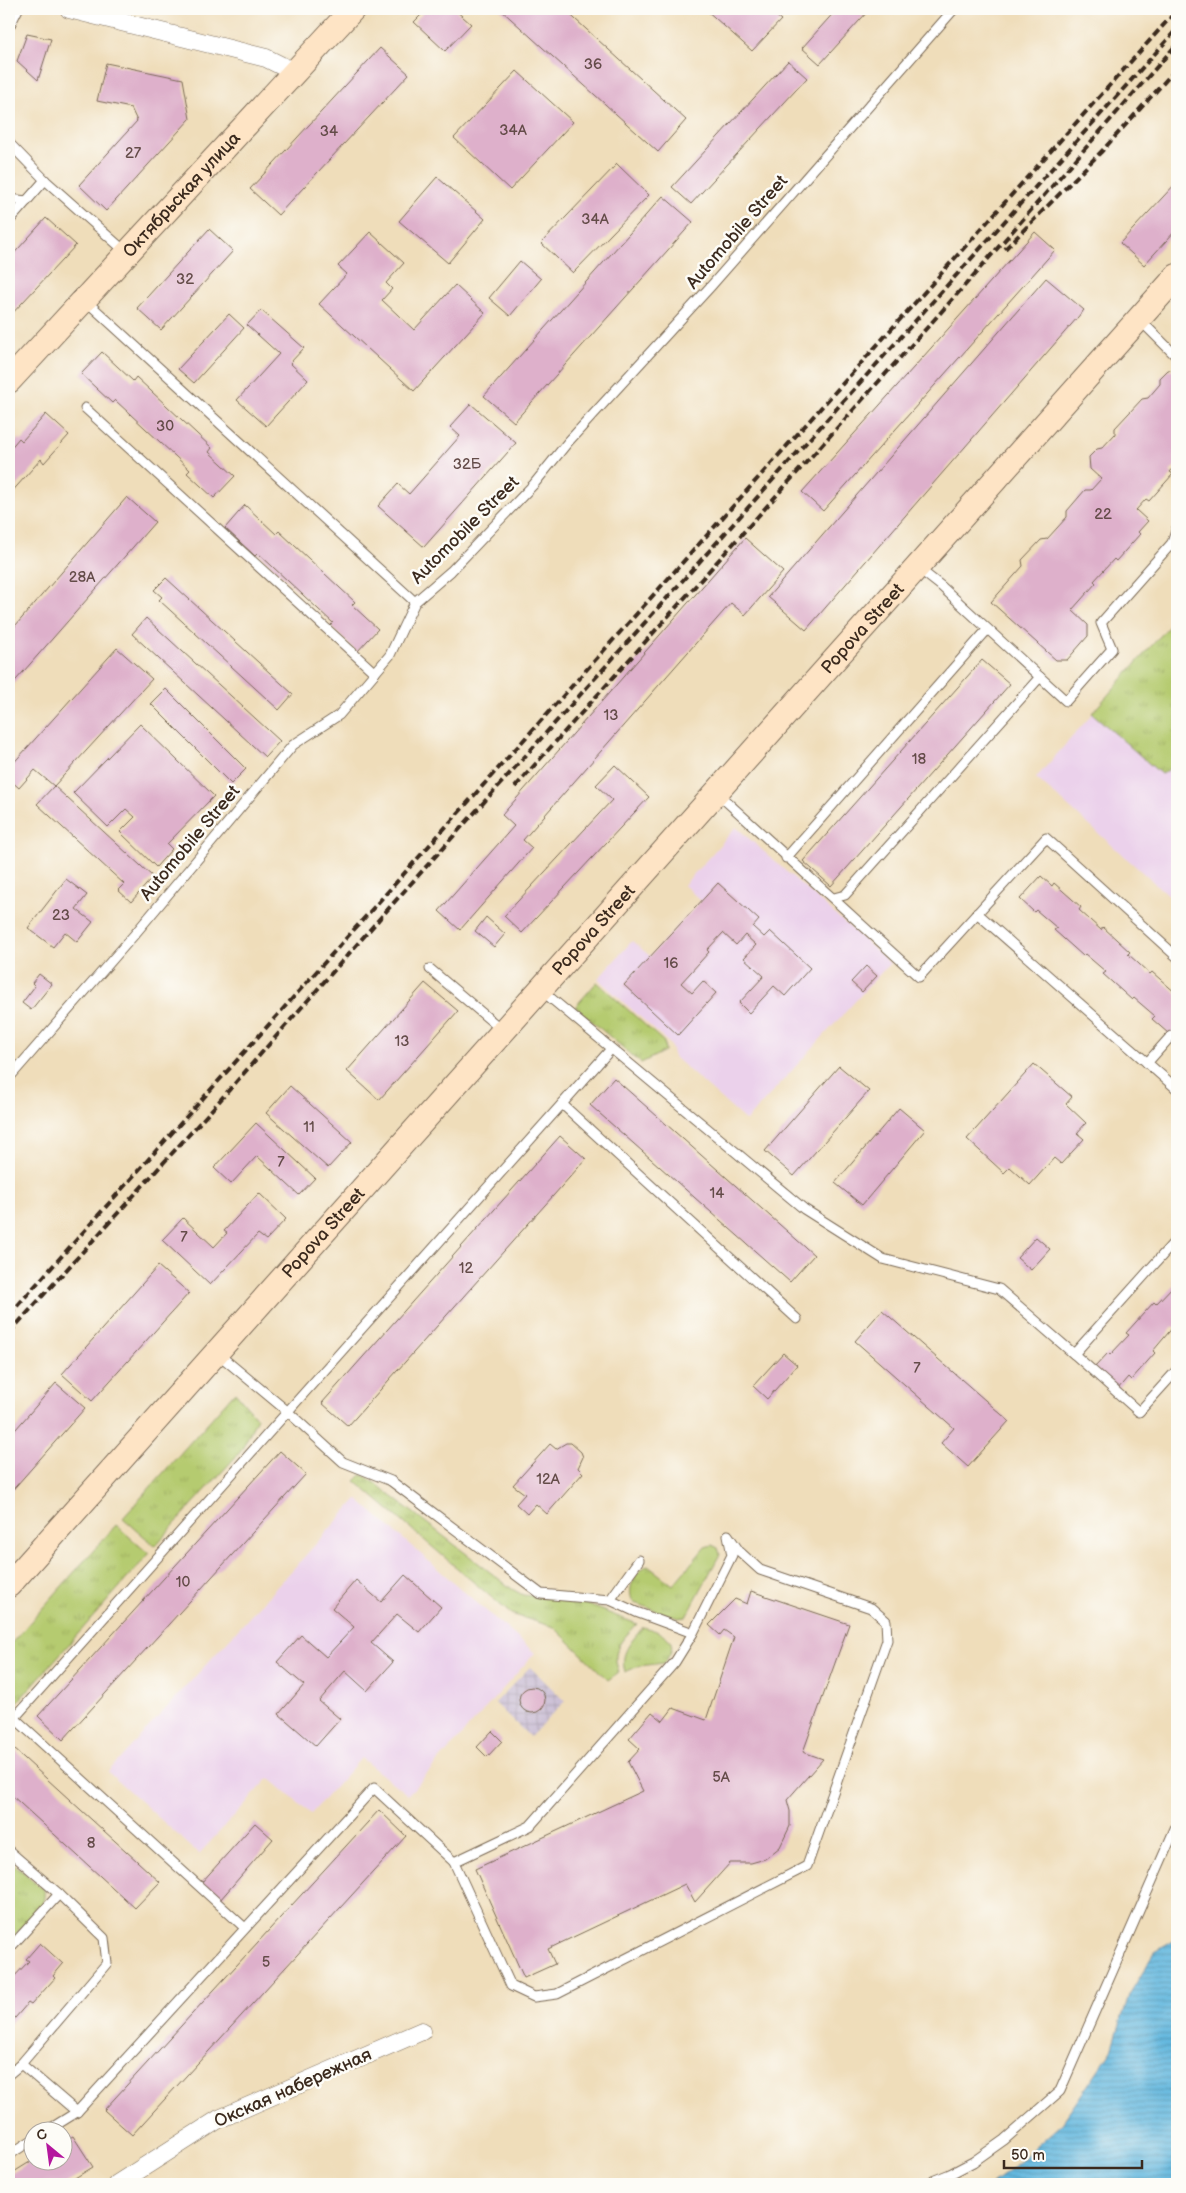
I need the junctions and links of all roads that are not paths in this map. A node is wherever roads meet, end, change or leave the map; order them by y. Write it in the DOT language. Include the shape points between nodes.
graph roads {
  1 [pos="18,9"];
  2 [pos="69,9"];
  3 [pos="353,9"];
  4 [pos="954,9"];
  5 [pos="9,27"];
  6 [pos="294,72"];
  7 [pos="9,144"];
  8 [pos="46,180"];
  9 [pos="9,199"];
  10 [pos="27,201"];
  11 [pos="9,221"];
  12 [pos="127,253"];
  13 [pos="1177,276"];
  14 [pos="84,300"];
  15 [pos="1139,319"];
  16 [pos="1177,357"];
  17 [pos="9,381"];
  18 [pos="85,408"];
  19 [pos="1177,528"];
  20 [pos="918,568"];
  21 [pos="415,602"];
  22 [pos="987,630"];
  23 [pos="375,673"];
  24 [pos="1040,677"];
  25 [pos="717,793"];
  26 [pos="786,858"];
  27 [pos="834,898"];
  28 [pos="977,913"];
  29 [pos="1177,957"];
  30 [pos="430,969"];
  31 [pos="541,990"];
  32 [pos="504,1032"];
  33 [pos="1171,1036"];
  34 [pos="611,1049"];
  35 [pos="1147,1063"];
  36 [pos="9,1078"];
  37 [pos="1177,1089"];
  38 [pos="562,1104"];
  39 [pos="1177,1239"];
  40 [pos="798,1319"];
  41 [pos="216,1352"];
  42 [pos="1074,1354"];
  43 [pos="1177,1370"];
  44 [pos="287,1411"];
  45 [pos="639,1560"];
  46 [pos="9,1585"];
  47 [pos="610,1600"];
  48 [pos="692,1633"];
  49 [pos="10,1718"];
  50 [pos="1177,1824"];
  51 [pos="9,1851"];
  52 [pos="454,1862"];
  53 [pos="58,1894"];
  54 [pos="245,1928"];
  55 [pos="9,1949"];
  56 [pos="422,2031"];
  57 [pos="21,2064"];
  58 [pos="9,2074"];
  59 [pos="77,2112"];
  60 [pos="64,2120"];
  61 [pos="22,2146"];
  62 [pos="9,2154"];
  63 [pos="117,2184"];
  64 [pos="925,2184"];
  1 -- 5 [label="lane"];
  2 -- 6 [label="street" via="266,58"];
  3 -- 6 [label="street, Октябрьская улица"];
  4 -- 21 [label="lane, Automobile Street" via="534,484 451,571"];
  6 -- 12 [label="street, Октябрьская улица"];
  7 -- 8 [label="lane"];
  8 -- 10 [label="lane"];
  8 -- 12 [label="lane"];
  9 -- 10 [label="lane"];
  10 -- 11 [label="lane"];
  12 -- 14 [label="street, Октябрьская улица"];
  13 -- 15 [label="street, Popova Street"];
  14 -- 17 [label="street, Октябрьская улица"];
  14 -- 21 [label="lane"];
  15 -- 16 [label="lane"];
  15 -- 20 [label="street, Popova Street"];
  18 -- 23 [label="lane"];
  19 -- 24 [label="lane" via="1172,543 1101,623 1112,649 1066,701"];
  20 -- 22 [label="lane"];
  20 -- 25 [label="street, Popova Street"];
  21 -- 23 [label="lane, Automobile Street" via="390,655"];
  22 -- 24 [label="lane"];
  22 -- 26 [label="lane"];
  23 -- 36 [label="lane, Automobile Street" via="339,715 293,745"];
  24 -- 27 [label="lane" via="845,896"];
  25 -- 26 [label="lane"];
  25 -- 31 [label="street, Popova Street"];
  26 -- 27 [label="lane"];
  27 -- 28 [label="lane" via="919,976"];
  28 -- 29 [label="lane" via="1046,838"];
  28 -- 35 [label="lane"];
  30 -- 32 [label="lane"];
  31 -- 32 [label="street, Popova Street"];
  31 -- 34 [label="lane"];
  32 -- 41 [label="street, Popova Street"];
  33 -- 35 [label="lane"];
  34 -- 38 [label="lane"];
  34 -- 42 [label="lane" via="804,1209 883,1259 999,1289"];
  35 -- 37 [label="lane"];
  38 -- 40 [label="lane"];
  38 -- 44 [label="lane"];
  39 -- 42 [label="lane"];
  41 -- 44 [label="lane"];
  41 -- 46 [label="street, Popova Street"];
  42 -- 43 [label="lane" via="1139,1412"];
  44 -- 47 [label="lane" via="343,1462 391,1481 541,1594"];
  44 -- 49 [label="lane"];
  45 -- 47 [label="lane"];
  47 -- 48 [label="lane"];
  48 -- 52 [label="lane" via="675,1662 530,1826"];
  48 -- 52 [label="lane" via="732,1555 728,1535 739,1551 760,1570 871,1608 886,1621 887,1640 807,1866 557,1994 534,1996 511,1986"];
  49 -- 54 [label="lane"];
  50 -- 64 [label="lane" via="1060,2091 1011,2135 950,2174"];
  51 -- 53 [label="lane"];
  52 -- 54 [label="lane" via="374,1788"];
  53 -- 55 [label="lane"];
  53 -- 57 [label="lane" via="104,1938 107,1963"];
  54 -- 59 [label="lane"];
  56 -- 63 [label="street, Окская набережная" via="219,2119"];
  57 -- 58 [label="lane"];
  57 -- 59 [label="lane"];
  59 -- 60 [label="lane"];
  61 -- 62 [label="lane"];
}
